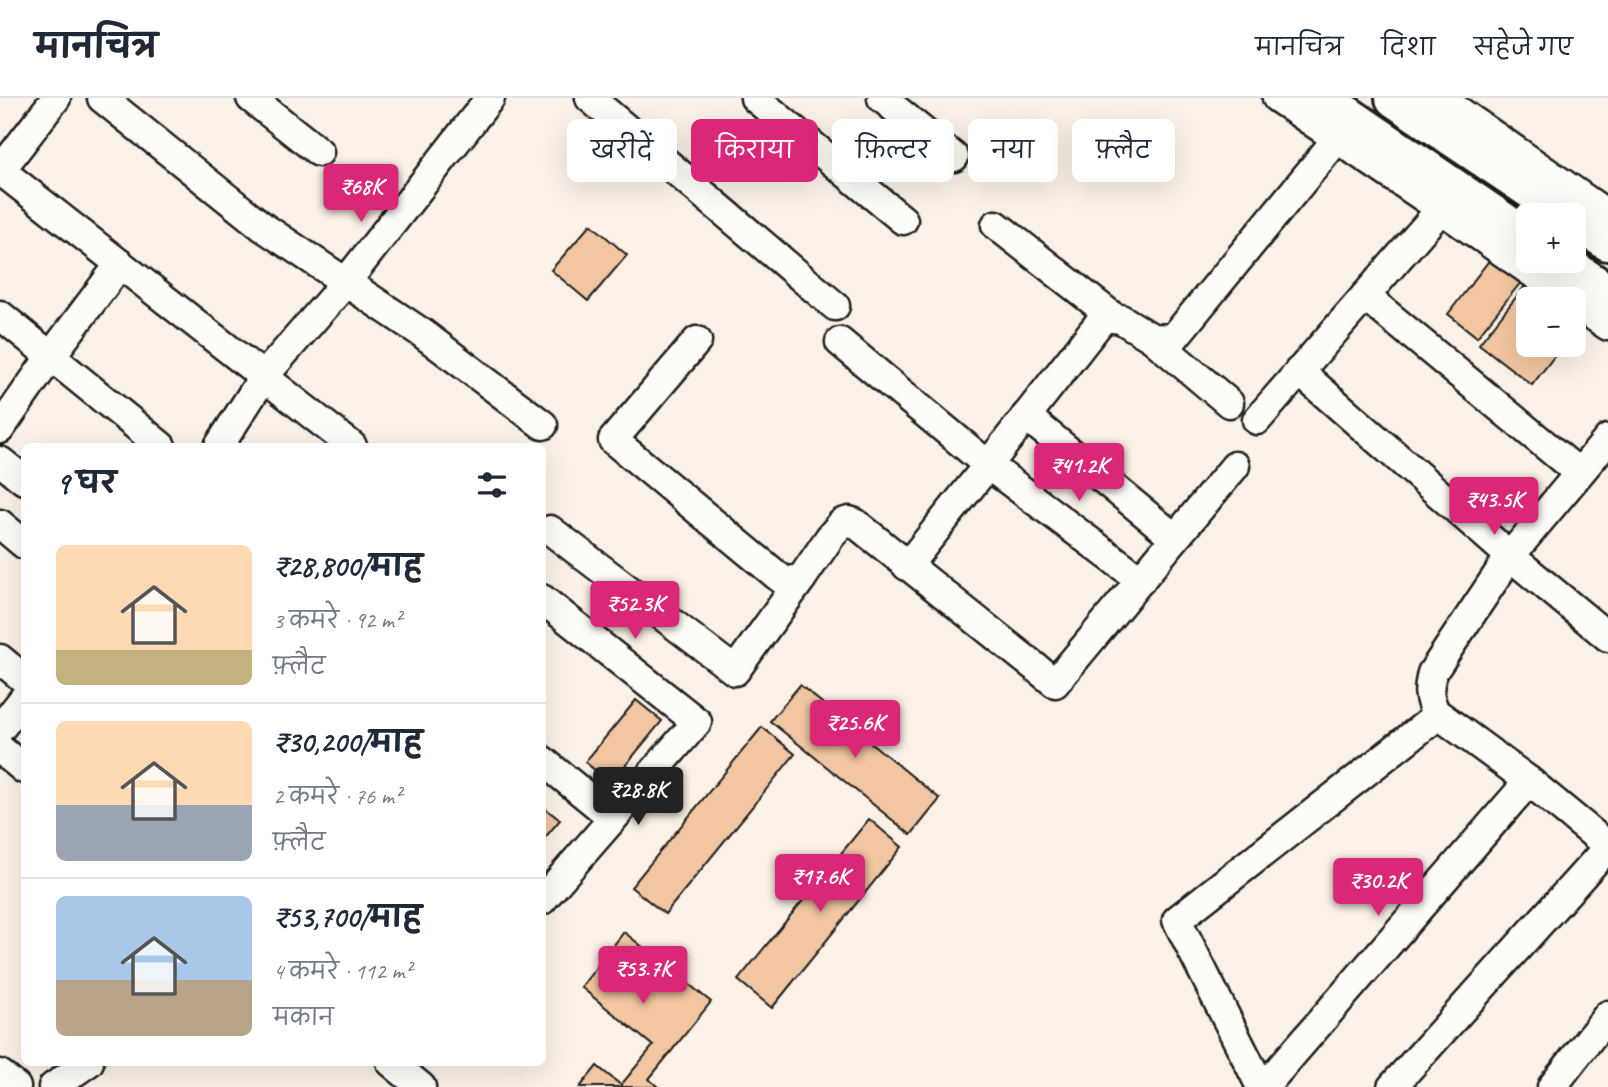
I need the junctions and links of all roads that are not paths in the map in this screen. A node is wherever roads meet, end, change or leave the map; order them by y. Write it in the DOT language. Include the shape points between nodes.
graph roads {
  1 [pos="56,98"];
  2 [pos="102,98"];
  3 [pos="251,98"];
  4 [pos="490,98"];
  5 [pos="590,98"];
  6 [pos="755,98"];
  7 [pos="882,98"];
  8 [pos="1277,98"];
  9 [pos="1321,98"];
  10 [pos="1395,98"];
  11 [pos="1447,100"];
  12 [pos="908,119"];
  13 [pos="1337,139"];
  14 [pos="319,152"];
  15 [pos="0,171"];
  16 [pos="1550,203"];
  17 [pos="1441,209"];
  18 [pos="1608,215"];
  19 [pos="903,220"];
  20 [pos="996,225"];
  21 [pos="1586,227"];
  22 [pos="1516,231"];
  23 [pos="1608,241"];
  24 [pos="120,264"];
  25 [pos="1577,273"];
  26 [pos="346,282"];
  27 [pos="1553,287"];
  28 [pos="1608,294"];
  29 [pos="1365,296"];
  30 [pos="835,306"];
  31 [pos="1586,310"];
  32 [pos="0,315"];
  33 [pos="1112,316"];
  34 [pos="1608,326"];
  35 [pos="1152,338"];
  36 [pos="697,341"];
  37 [pos="840,342"];
  38 [pos="51,356"];
  39 [pos="1300,371"];
  40 [pos="264,376"];
  41 [pos="1229,403"];
  42 [pos="1026,416"];
  43 [pos="1257,420"];
  44 [pos="543,425"];
  45 [pos="0,429"];
  46 [pos="1608,439"];
  47 [pos="157,443"];
  48 [pos="221,443"];
  49 [pos="348,443"];
  50 [pos="0,461"];
  51 [pos="988,465"];
  52 [pos="1235,466"];
  53 [pos="1579,473"];
  54 [pos="21,478"];
  55 [pos="0,524"];
  56 [pos="550,530"];
  57 [pos="1175,538"];
  58 [pos="21,542"];
  59 [pos="1510,556"];
  60 [pos="907,566"];
  61 [pos="802,578"];
  62 [pos="1141,580"];
  63 [pos="546,604"];
  64 [pos="1608,637"];
  65 [pos="0,659"];
  66 [pos="21,676"];
  67 [pos="21,702"];
  68 [pos="1435,712"];
  69 [pos="0,729"];
  70 [pos="0,749"];
  71 [pos="546,763"];
  72 [pos="21,766"];
  73 [pos="1529,780"];
  74 [pos="613,818"];
  75 [pos="1608,846"];
  76 [pos="546,895"];
  77 [pos="1608,1014"];
  78 [pos="83,1066"];
  79 [pos="399,1066"];
  80 [pos="0,1074"];
  81 [pos="16,1087"];
  82 [pos="54,1087"];
  83 [pos="421,1087"];
  84 [pos="1263,1087"];
  85 [pos="1392,1087"];
  86 [pos="1552,1087"];
  1 -- 15 [label="street"];
  2 -- 26 [label="street" via="263,227"];
  3 -- 14 [label="street"];
  4 -- 26 [label="street"];
  5 -- 30 [label="street"];
  6 -- 19 [label="street"];
  7 -- 12 [label="street"];
  8 -- 13 [label="street"];
  9 -- 22 [label="main road"];
  10 -- 16 [label="main road"];
  11 -- 18 [label="street"];
  13 -- 17 [label="street"];
  13 -- 35 [label="street" via="1178,334 1173,339"];
  15 -- 24 [label="street"];
  17 -- 27 [label="street"];
  17 -- 29 [label="street"];
  20 -- 33 [label="street"];
  21 -- 23 [label="main road"];
  24 -- 38 [label="street"];
  24 -- 40 [label="street"];
  25 -- 28 [label="main road"];
  26 -- 40 [label="street"];
  26 -- 44 [label="street"];
  29 -- 39 [label="street"];
  29 -- 53 [label="street"];
  31 -- 34 [label="street"];
  32 -- 38 [label="street"];
  33 -- 35 [label="street"];
  33 -- 42 [label="street" via="1100,321"];
  35 -- 41 [label="street"];
  36 -- 61 [label="street" via="613,440 780,578 787,582"];
  37 -- 51 [label="street"];
  38 -- 45 [label="street"];
  38 -- 47 [label="street"];
  39 -- 43 [label="street"];
  39 -- 59 [label="street"];
  40 -- 48 [label="street"];
  40 -- 49 [label="street"];
  42 -- 51 [label="street"];
  42 -- 57 [label="street"];
  46 -- 53 [label="street"];
  50 -- 54 [label="street"];
  51 -- 60 [label="street"];
  51 -- 62 [label="street"];
  52 -- 57 [label="street"];
  53 -- 59 [label="street"];
  55 -- 58 [label="street"];
  56 -- 61 [label="street" via="735,671"];
  57 -- 62 [label="street"];
  59 -- 64 [label="street"];
  59 -- 68 [label="street" via="1432,673 1429,689"];
  60 -- 61 [label="street" via="849,521 830,537"];
  60 -- 62 [label="street" via="1055,683"];
  63 -- 74 [label="street" via="697,722"];
  65 -- 66 [label="street"];
  67 -- 69 [label="street"];
  68 -- 73 [label="street"];
  68 -- 84 [label="street" via="1432,720 1177,920"];
  70 -- 72 [label="street"];
  71 -- 74 [label="street"];
  73 -- 75 [label="street"];
  73 -- 84 [label="street"];
  74 -- 76 [label="street"];
  75 -- 85 [label="street"];
  77 -- 86 [label="street"];
  78 -- 82 [label="street"];
  79 -- 83 [label="street"];
  80 -- 81 [label="street"];
}
